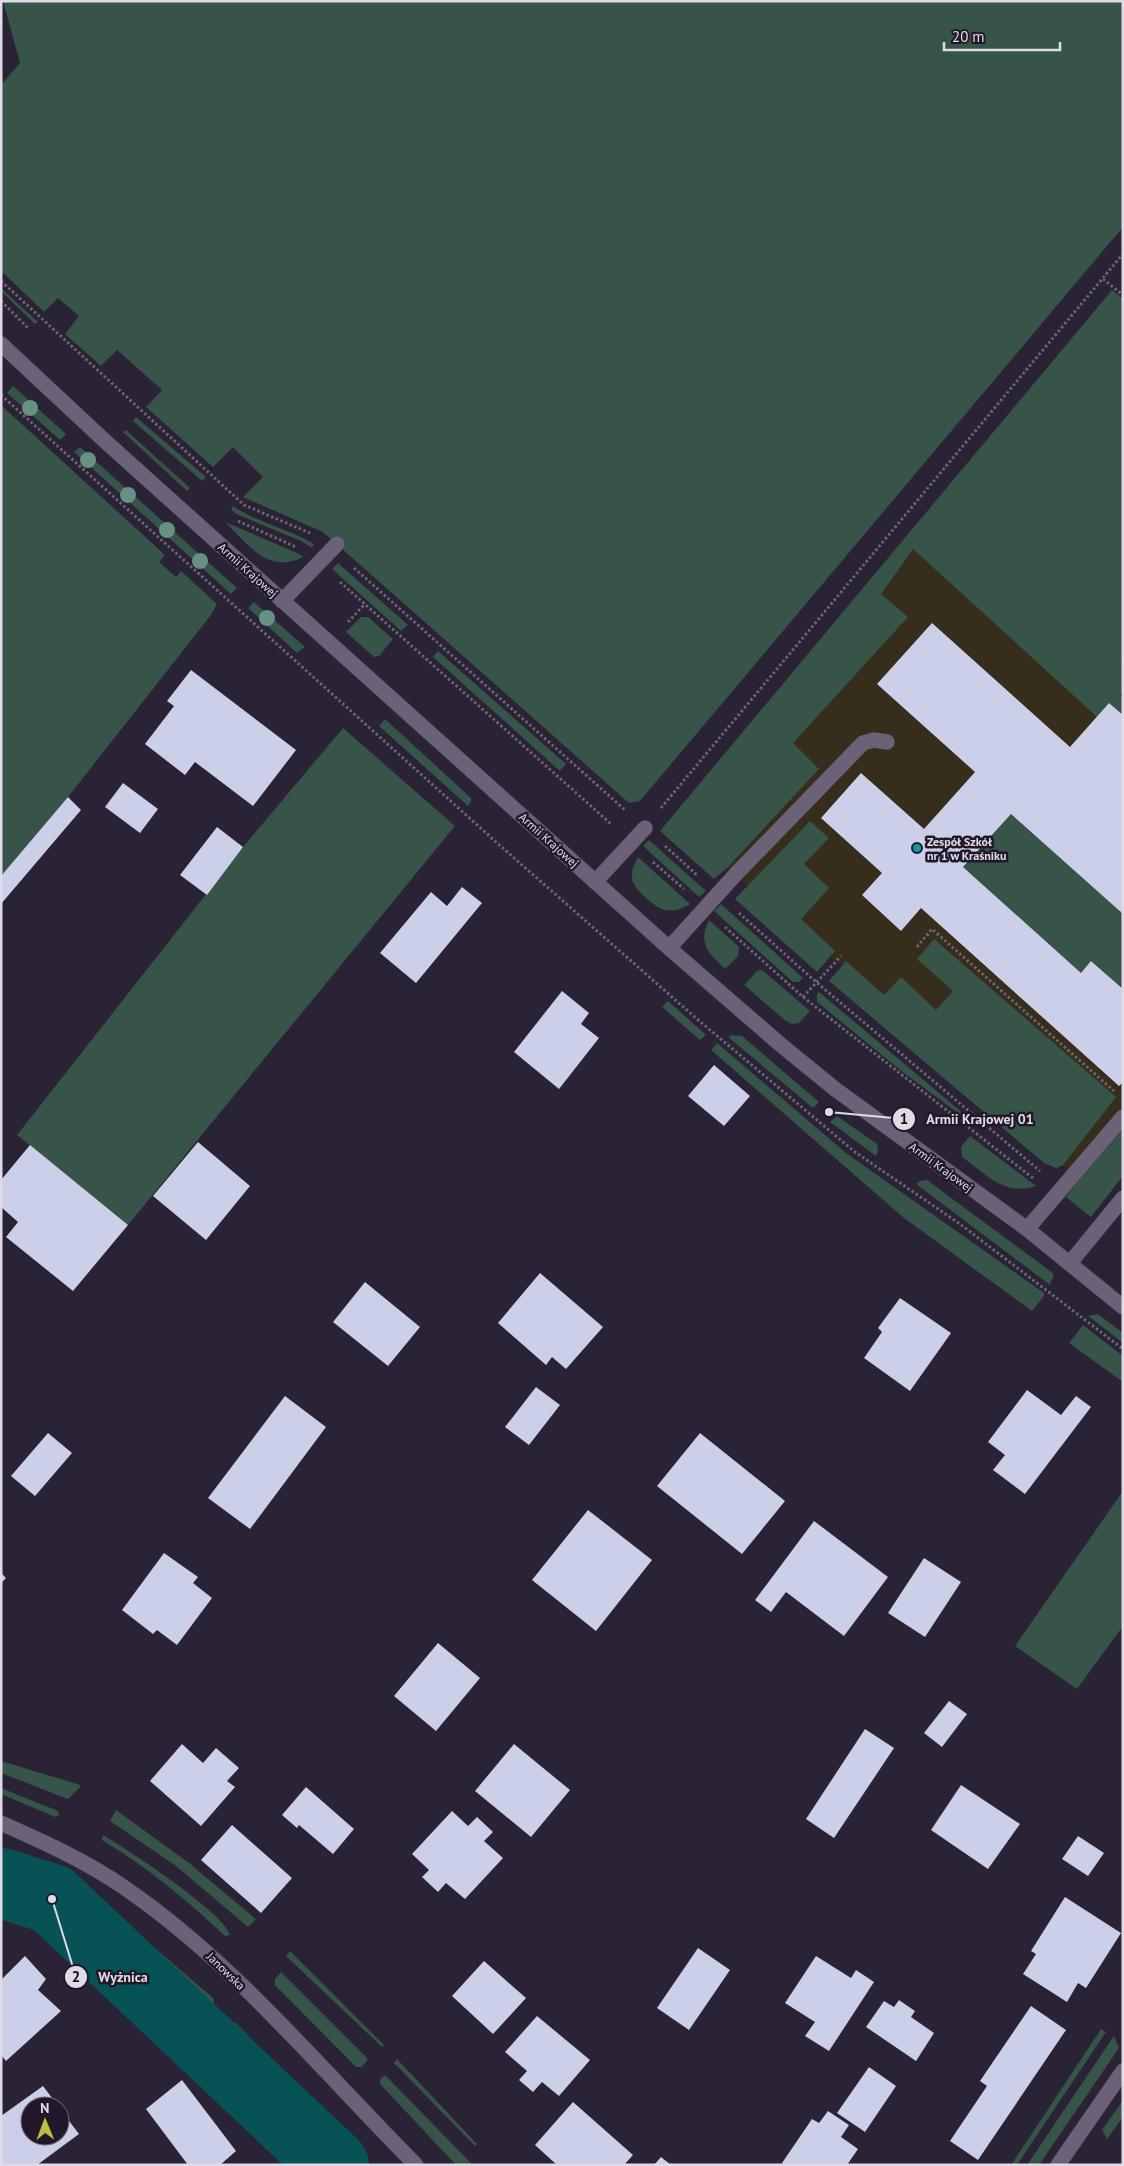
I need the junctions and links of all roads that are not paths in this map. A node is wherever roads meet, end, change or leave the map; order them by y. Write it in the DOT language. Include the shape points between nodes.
graph roads {
  1 [pos="1,344"];
  2 [pos="335,547"];
  3 [pos="282,600"];
  4 [pos="887,742"];
  5 [pos="645,828"];
  6 [pos="595,882"];
  7 [pos="669,948"];
  8 [pos="1123,1117"];
  9 [pos="1123,1198"];
  10 [pos="1027,1229"];
  11 [pos="1070,1263"];
  12 [pos="1123,1307"];
  13 [pos="1,1823"];
  14 [pos="1123,2071"];
  15 [pos="416,2165"];
  16 [pos="1058,2165"];
  1 -- 3 [label="street, Armii Krajowej"];
  2 -- 3 [label="street"];
  3 -- 6 [label="street, Armii Krajowej"];
  4 -- 7 [label="street" via="874,740 863,743"];
  5 -- 6 [label="street"];
  6 -- 7 [label="street, Armii Krajowej"];
  7 -- 10 [label="street, Armii Krajowej" via="835,1089"];
  8 -- 10 [label="street"];
  9 -- 11 [label="street"];
  10 -- 11 [label="street, Armii Krajowej"];
  11 -- 12 [label="street, Armii Krajowej"];
  13 -- 15 [label="street, Janowska" via="84,1862 196,1942"];
  14 -- 16 [label="street"];
}
